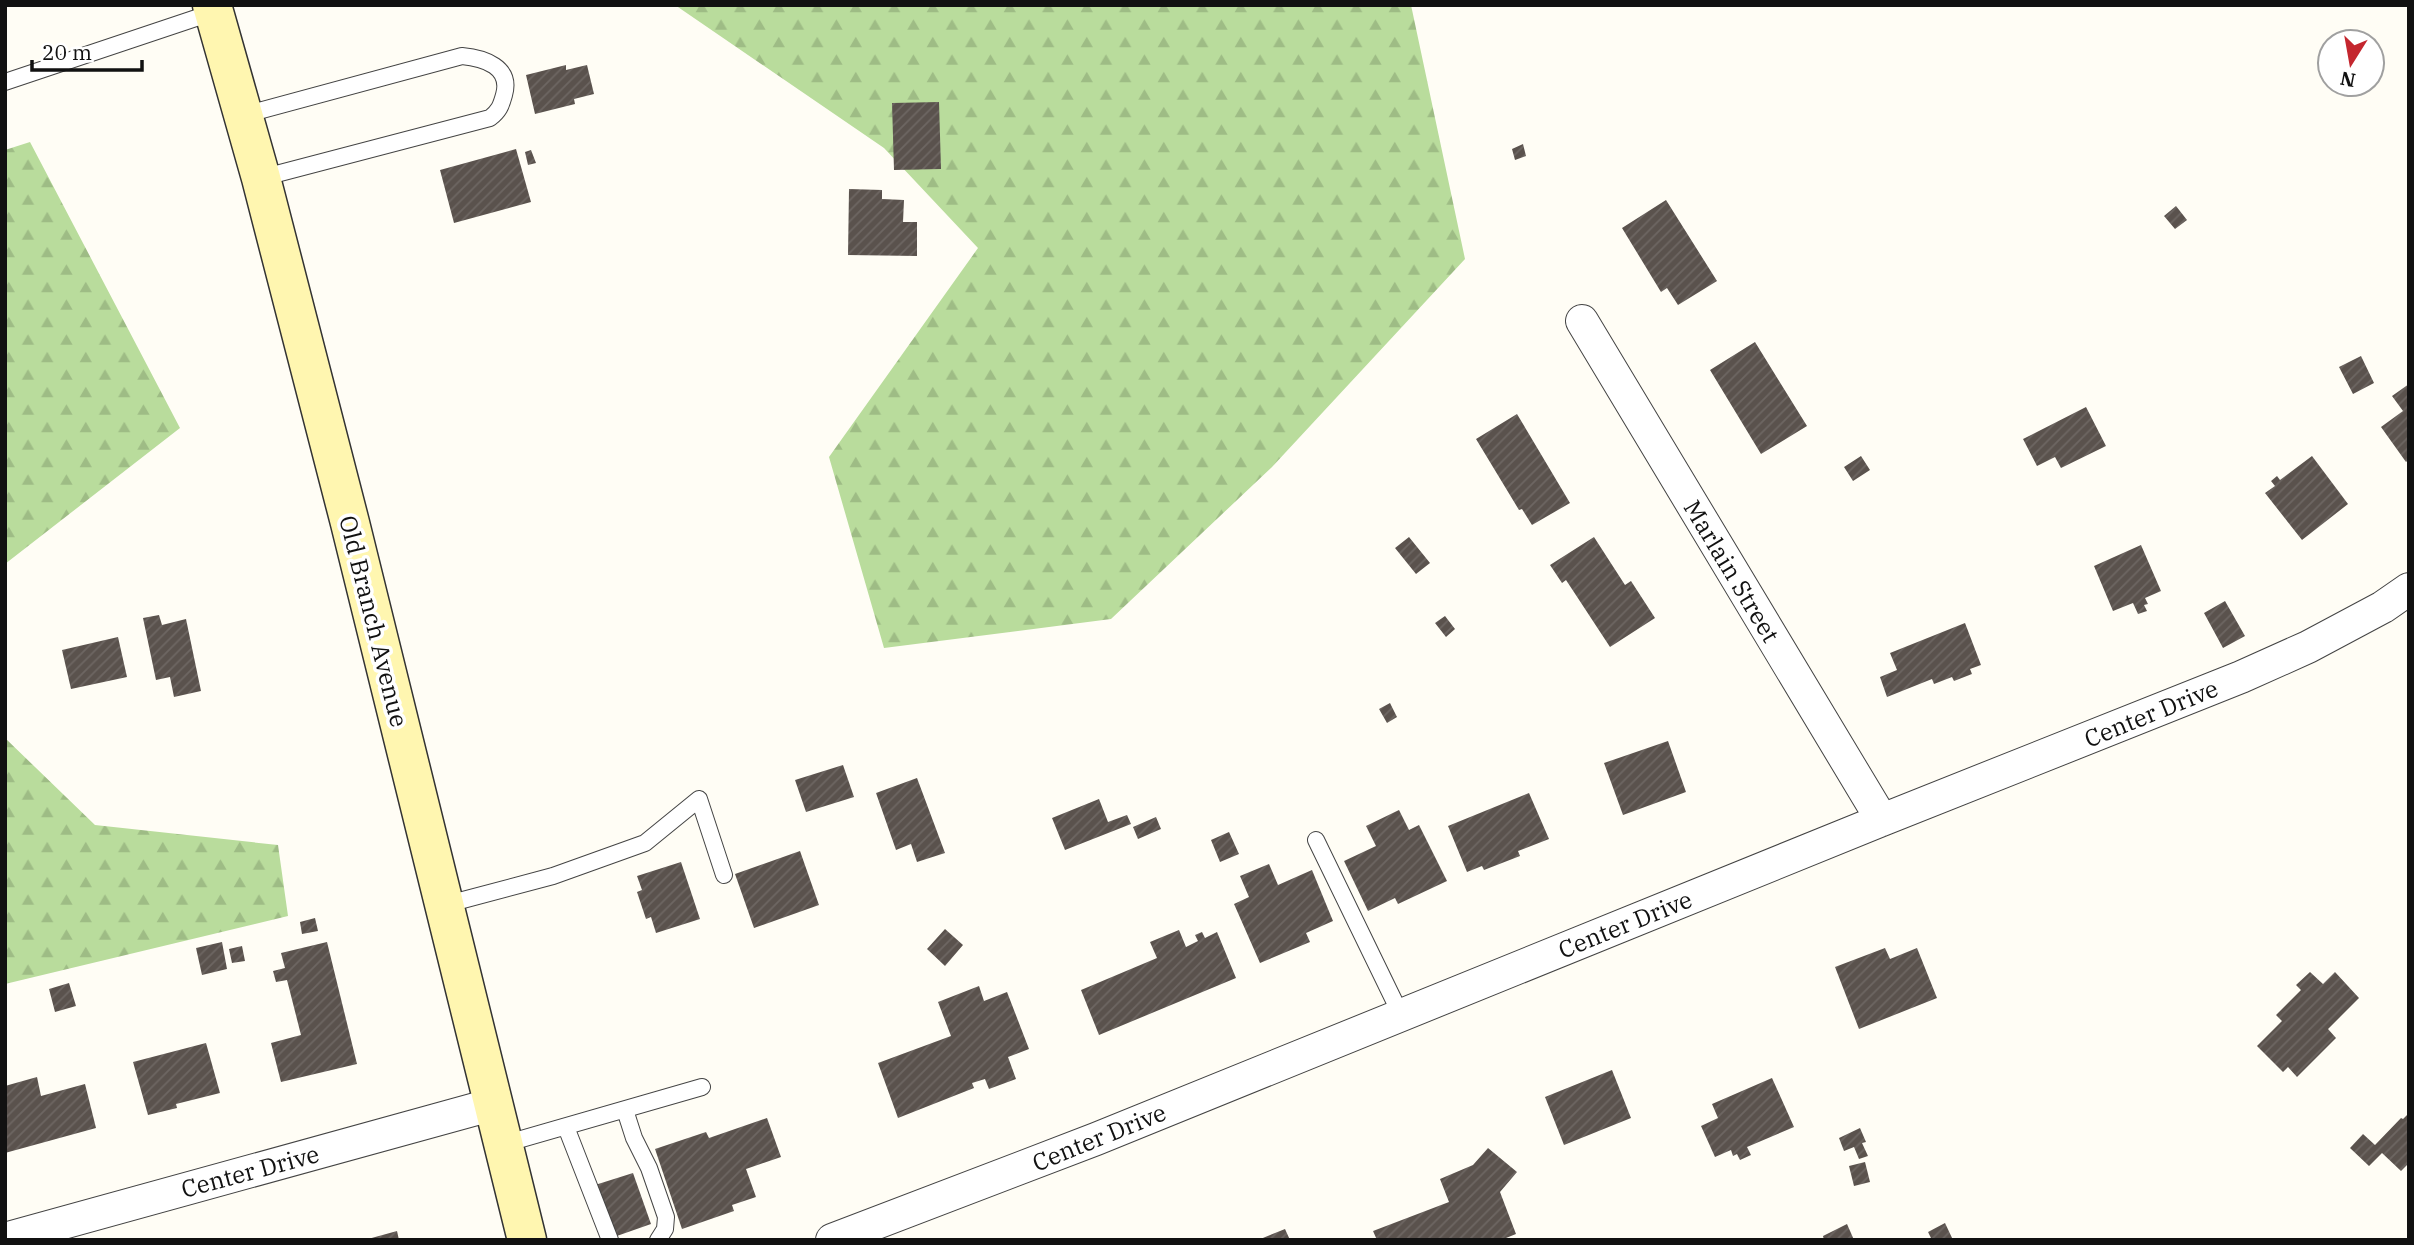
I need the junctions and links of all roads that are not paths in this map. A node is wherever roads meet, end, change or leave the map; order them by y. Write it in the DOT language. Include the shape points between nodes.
graph roads {
  1 [pos="213,9"];
  2 [pos="5,82"];
  3 [pos="244,115"];
  4 [pos="261,178"];
  5 [pos="1581,321"];
  6 [pos="2409,589"];
  7 [pos="1882,820"];
  8 [pos="1316,840"];
  9 [pos="724,875"];
  10 [pos="444,905"];
  11 [pos="1401,1015"];
  12 [pos="702,1087"];
  13 [pos="494,1104"];
  14 [pos="625,1110"];
  15 [pos="566,1127"];
  16 [pos="504,1144"];
  17 [pos="5,1239"];
  18 [pos="527,1240"];
  19 [pos="610,1240"];
  20 [pos="658,1240"];
  21 [pos="832,1240"];
  1 -- 2 [label="lane"];
  1 -- 3 [label="street, Old Branch Avenue"];
  3 -- 4 [label="street, Old Branch Avenue"];
  3 -- 4 [label="lane" via="462,56 492,63 507,83 500,110 489,118"];
  4 -- 10 [label="street, Old Branch Avenue"];
  5 -- 7 [label="street, Marlain Street"];
  6 -- 7 [label="street, Center Drive" via="2319,641 2241,677"];
  7 -- 11 [label="street, Center Drive"];
  8 -- 11 [label="lane"];
  9 -- 10 [label="lane" via="699,799 645,843 553,876"];
  10 -- 13 [label="street, Old Branch Avenue"];
  11 -- 21 [label="street, Center Drive"];
  12 -- 14 [label="lane"];
  13 -- 16 [label="street, Old Branch Avenue"];
  13 -- 17 [label="street, Center Drive"];
  14 -- 15 [label="lane"];
  14 -- 20 [label="lane" via="666,1217"];
  15 -- 16 [label="lane"];
  15 -- 19 [label="lane"];
  16 -- 18 [label="street, Old Branch Avenue"];
}
